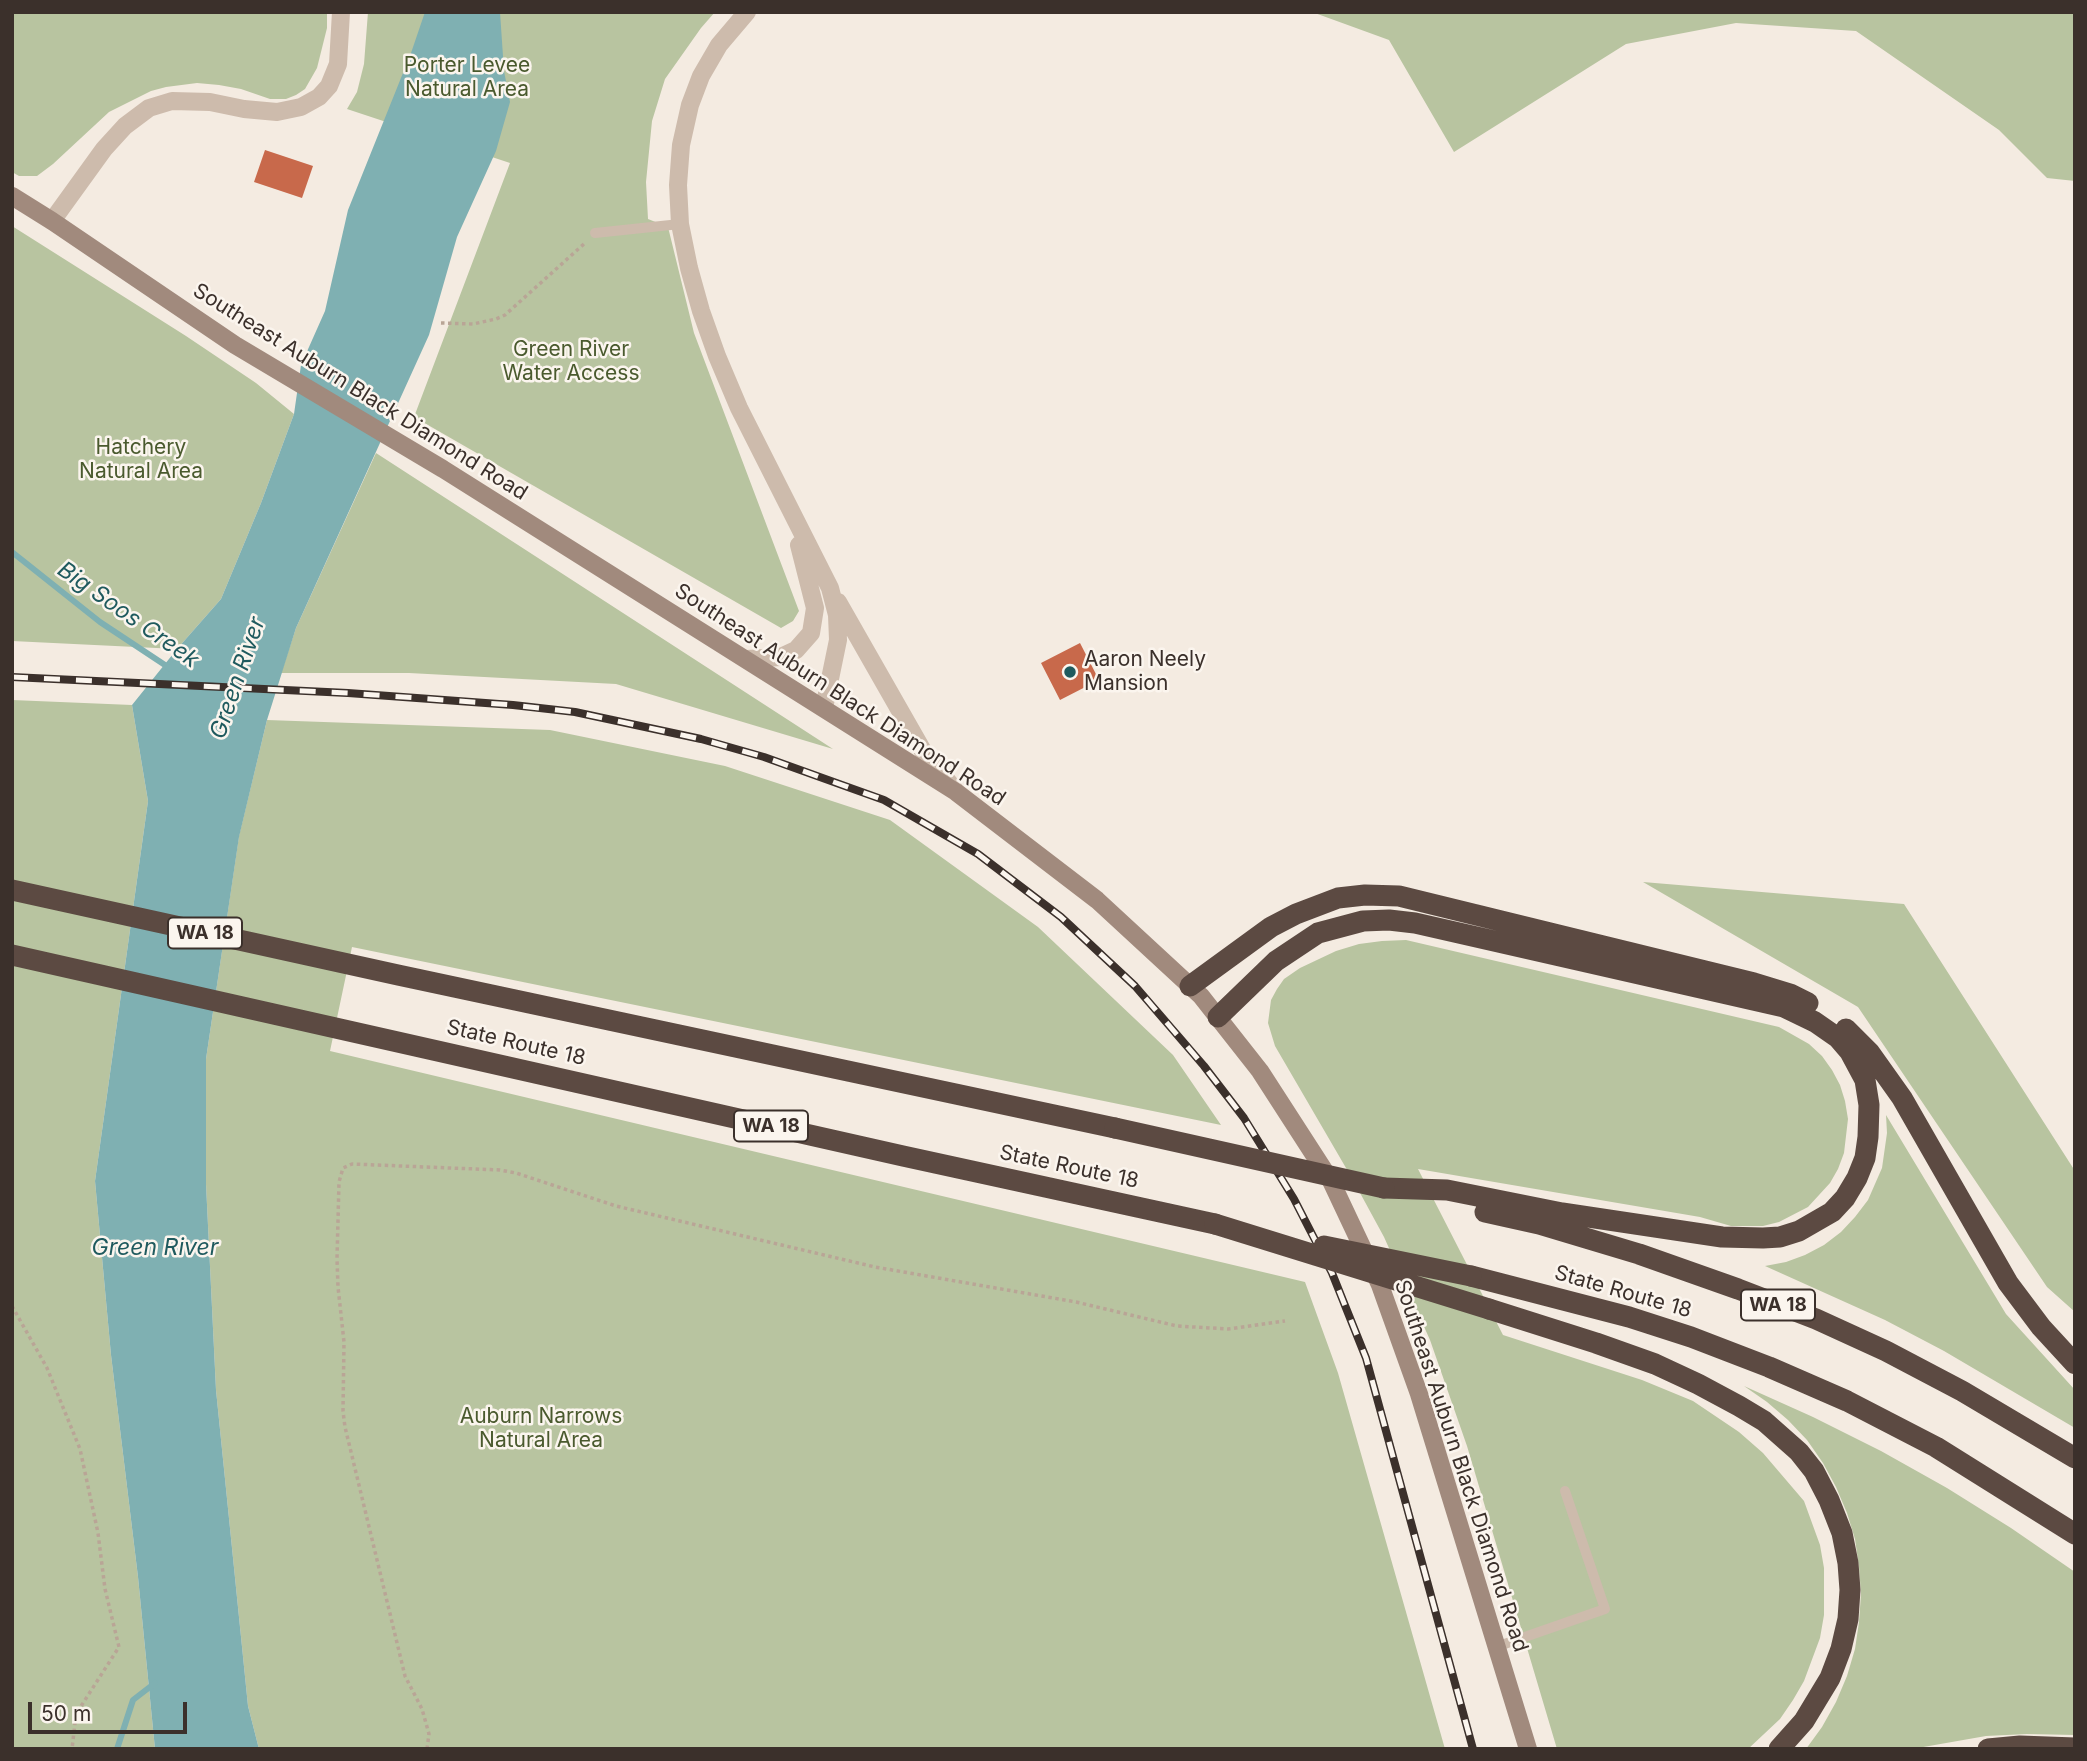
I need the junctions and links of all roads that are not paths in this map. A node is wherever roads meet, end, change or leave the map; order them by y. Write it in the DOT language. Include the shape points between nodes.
graph roads {
  1 [pos="341,12"];
  2 [pos="747,12"];
  3 [pos="12,196"];
  4 [pos="52,221"];
  5 [pos="680,224"];
  6 [pos="596,233"];
  7 [pos="781,492"];
  8 [pos="830,588"];
  9 [pos="747,659"];
  10 [pos="824,708"];
  11 [pos="956,792"];
  12 [pos="12,890"];
  13 [pos="12,955"];
  14 [pos="1190,986"];
  15 [pos="1218,1017"];
  16 [pos="1453,1198"];
  17 [pos="1215,1224"];
  18 [pos="2075,1364"];
  19 [pos="2075,1458"];
  20 [pos="1565,1491"];
  21 [pos="2075,1534"];
  22 [pos="1496,1647"];
  23 [pos="2075,1748"];
  24 [pos="1528,1749"];
  25 [pos="1779,1749"];
  26 [pos="1988,1749"];
  1 -- 4 [label="street" via="338,64 319,97 277,112 210,102 172,101 149,108 104,149"];
  2 -- 5 [label="street" via="719,45 690,105 681,145"];
  3 -- 4 [label="main road, Southeast Auburn Black Diamond Road"];
  4 -- 9 [label="main road, Southeast Auburn Black Diamond Road" via="235,345"];
  5 -- 6 [label="lane"];
  5 -- 7 [label="street" via="717,356"];
  7 -- 8 [label="street"];
  7 -- 9 [label="street" via="804,557 815,608 811,633 796,650 781,657"];
  8 -- 10 [label="street" via="838,640"];
  8 -- 11 [label="street" via="923,751"];
  9 -- 10 [label="main road, Southeast Auburn Black Diamond Road"];
  10 -- 11 [label="main road, Southeast Auburn Black Diamond Road"];
  11 -- 14 [label="main road, Southeast Auburn Black Diamond Road" via="1097,900"];
  12 -- 16 [label="highway, State Route 18 / WA 18, bridge" via="1384,1188"];
  13 -- 17 [label="highway, State Route 18 / WA 18"];
  14 -- 15 [label="main road, Southeast Auburn Black Diamond Road"];
  14 -- 18 [label="highway" via="1296,914 1338,898 1366,895 1399,896 1790,994 1819,1007 1870,1053 1902,1098 2008,1283"];
  15 -- 16 [label="highway" via="1276,961 1318,933 1363,921 1389,920 1784,1007 1838,1038 1865,1080 1868,1138 1865,1158 1851,1188 1832,1212 1780,1237 1722,1237"];
  15 -- 22 [label="main road, Southeast Auburn Black Diamond Road" via="1260,1071 1331,1181 1380,1285 1419,1394"];
  16 -- 19 [label="highway, State Route 18 / WA 18" via="1639,1254 1816,1319 1962,1391"];
  17 -- 21 [label="highway, State Route 18 / WA 18, bridge" via="1471,1276 1691,1337 1847,1401 1936,1447"];
  17 -- 25 [label="highway, bridge" via="1655,1364 1764,1421 1798,1452 1814,1471 1842,1533 1850,1590 1848,1619 1830,1678 1804,1721"];
  20 -- 22 [label="lane" via="1605,1609"];
  22 -- 24 [label="main road, Southeast Auburn Black Diamond Road"];
  23 -- 26 [label="highway"];
}
